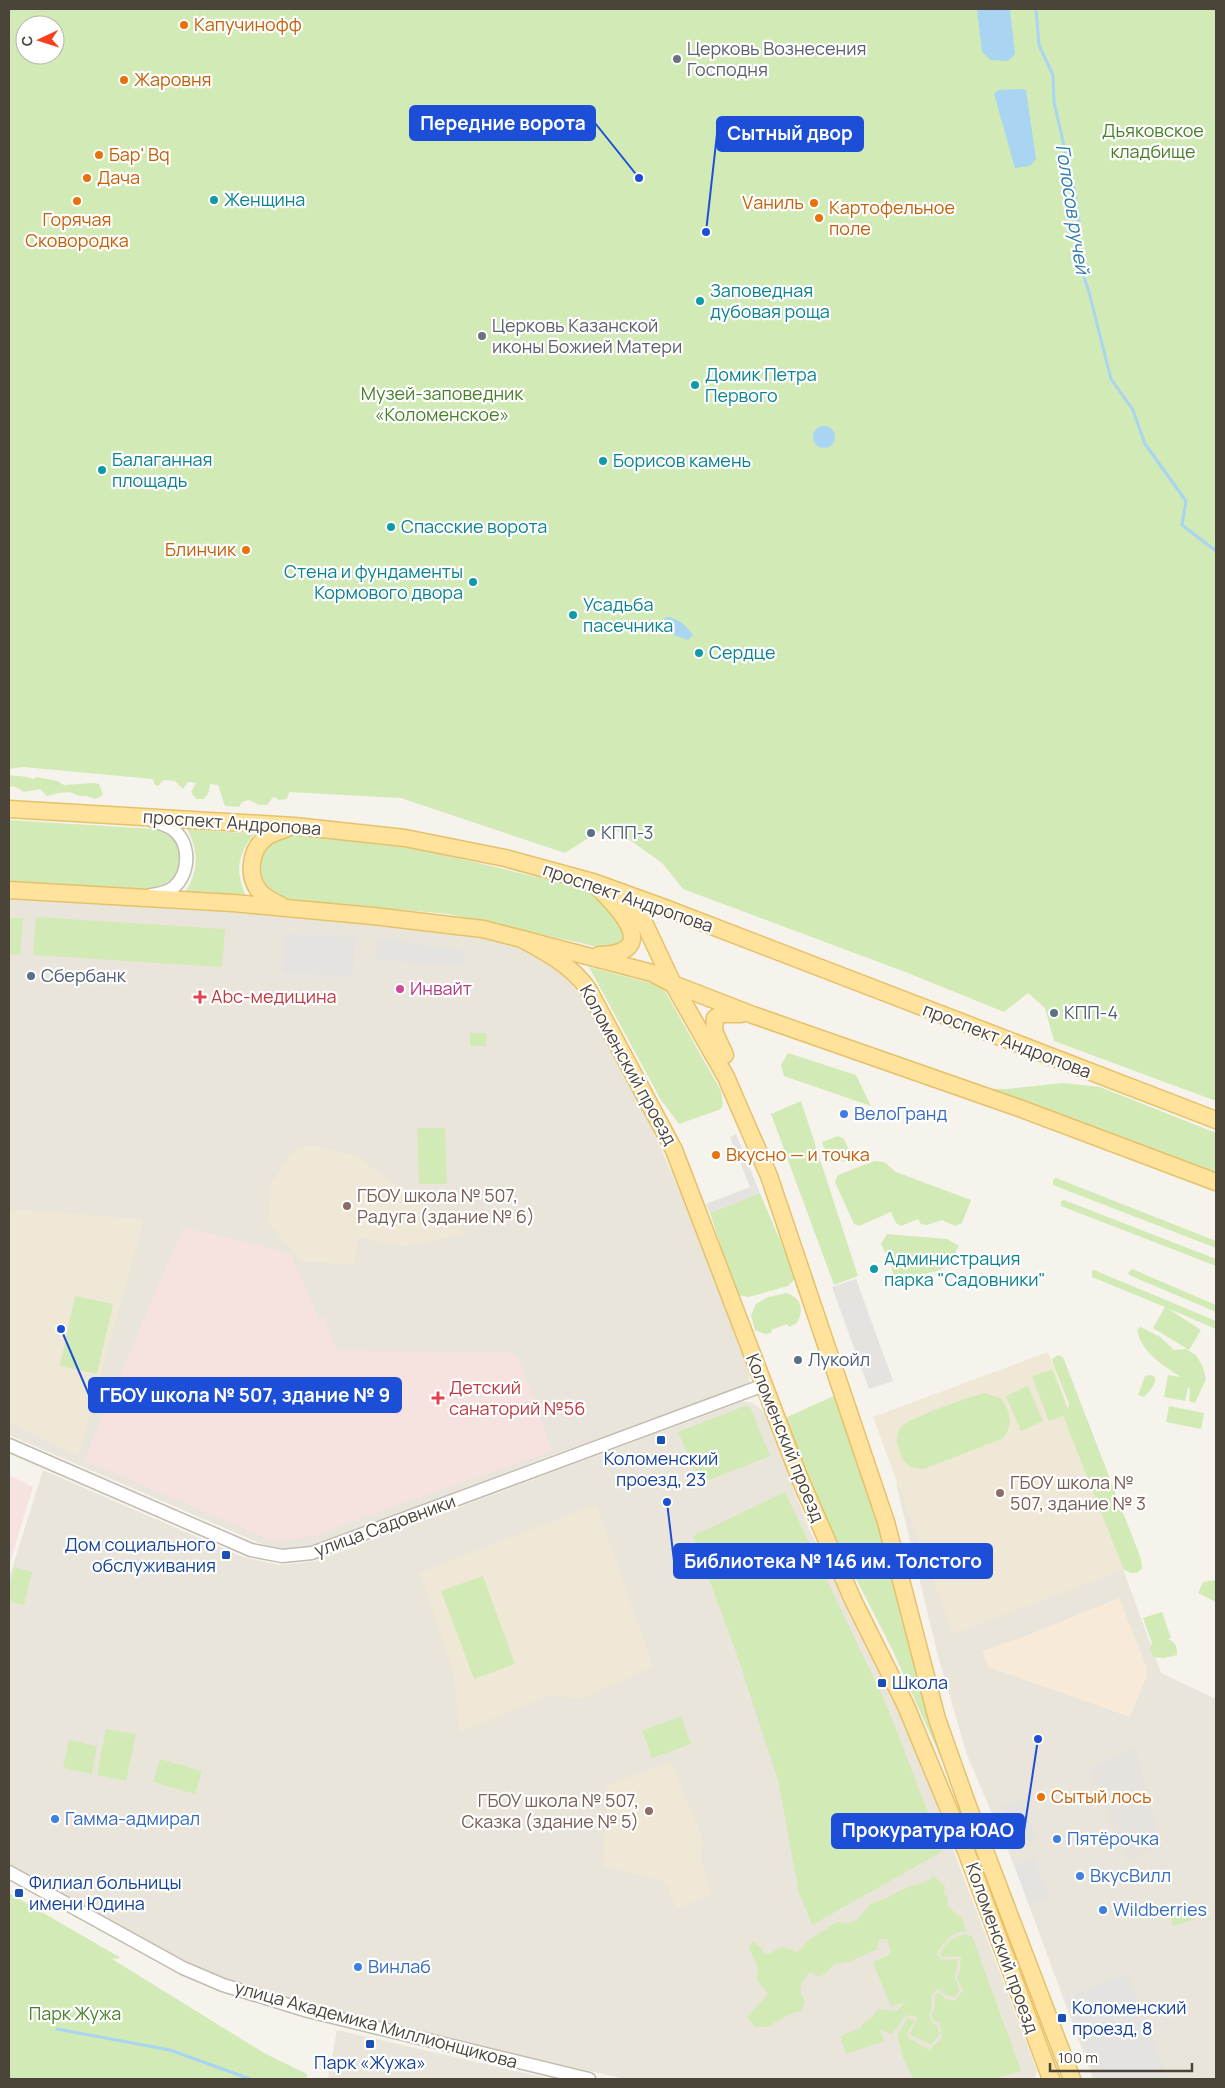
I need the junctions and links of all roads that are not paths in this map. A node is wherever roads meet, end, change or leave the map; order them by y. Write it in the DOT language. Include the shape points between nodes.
graph roads {
  1 [pos="9,809"];
  2 [pos="135,816"];
  3 [pos="294,826"];
  4 [pos="593,882"];
  5 [pos="9,890"];
  6 [pos="621,892"];
  7 [pos="138,897"];
  8 [pos="288,909"];
  9 [pos="522,939"];
  10 [pos="590,956"];
  11 [pos="673,984"];
  12 [pos="753,1015"];
  13 [pos="734,1095"];
  14 [pos="1216,1120"];
  15 [pos="1216,1182"];
  16 [pos="764,1385"];
  17 [pos="9,1445"];
  18 [pos="954,1767"];
  19 [pos="935,1774"];
  20 [pos="9,1872"];
  21 [pos="590,2079"];
  22 [pos="1051,2079"];
  23 [pos="1072,2079"];
  1 -- 2 [label="main road, проспект Андропова"];
  2 -- 3 [label="main road, проспект Андропова"];
  2 -- 7 [label="street" via="171,828 183,842 186,854 184,872 174,887 164,893"];
  3 -- 4 [label="main road, проспект Андропова" via="416,840 505,858"];
  3 -- 8 [label="main road" via="265,839 254,853 252,866 252,876 260,891"];
  4 -- 6 [label="main road, проспект Андропова"];
  4 -- 10 [label="main road" via="621,912 632,936 628,948 619,953"];
  5 -- 7 [label="main road"];
  6 -- 11 [label="main road, Коломенский проезд" via="641,916"];
  6 -- 14 [label="main road, проспект Андропова"];
  7 -- 8 [label="main road"];
  8 -- 9 [label="main road" via="483,929"];
  9 -- 10 [label="main road"];
  9 -- 16 [label="main road, Коломенский проезд" via="558,958 580,977 588,989 674,1150"];
  10 -- 11 [label="main road" via="652,973"];
  11 -- 12 [label="main road"];
  11 -- 13 [label="main road, Коломенский проезд"];
  12 -- 13 [label="main road" via="727,1013 715,1018 714,1031 737,1084"];
  12 -- 15 [label="main road"];
  13 -- 18 [label="main road, Коломенский проезд" via="769,1176 886,1522 937,1719"];
  16 -- 17 [label="street, улица Садовники" via="312,1553 282,1556 251,1550"];
  16 -- 19 [label="main road, Коломенский проезд" via="800,1479 853,1600 906,1706"];
  18 -- 19 [label="street"];
  18 -- 23 [label="main road, Коломенский проезд"];
  19 -- 22 [label="main road, Коломенский проезд"];
  20 -- 21 [label="street, улица Академика Миллионщикова" via="183,1968 223,1985 308,2011"];
}
